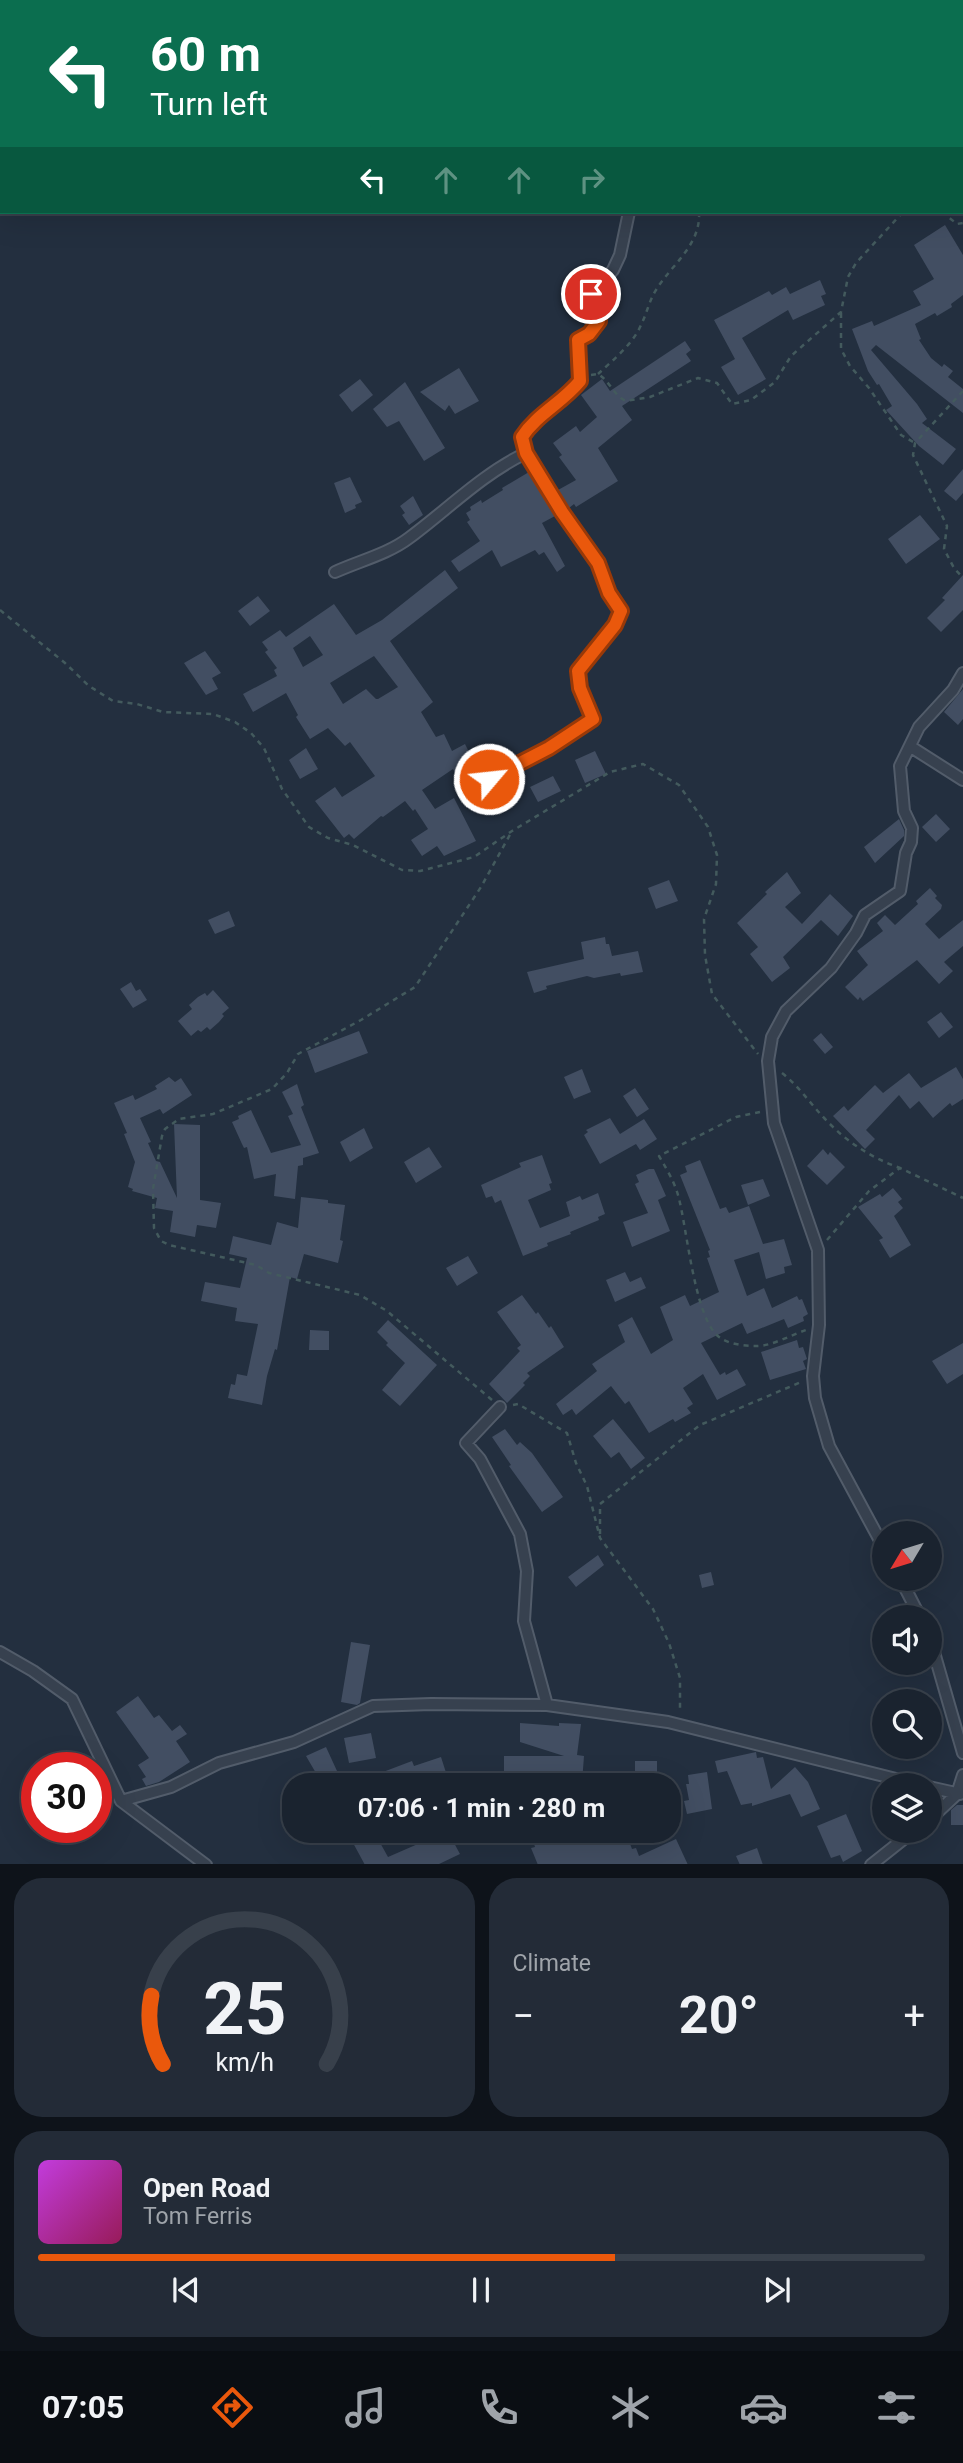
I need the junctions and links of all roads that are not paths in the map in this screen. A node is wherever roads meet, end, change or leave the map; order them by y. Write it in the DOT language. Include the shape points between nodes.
graph roads {
  1 [pos="629,214"];
  2 [pos="526,453"];
  3 [pos="335,572"];
  4 [pos="963,673"];
  5 [pos="911,747"];
  6 [pos="489,779"];
  7 [pos="963,780"];
  8 [pos="500,1407"];
  9 [pos="872,1525"];
  10 [pos="0,1652"];
  11 [pos="941,1675"];
  12 [pos="547,1705"];
  13 [pos="963,1753"];
  14 [pos="872,1773"];
  15 [pos="963,1775"];
  16 [pos="942,1790"];
  17 [pos="960,1794"];
  18 [pos="121,1801"];
  19 [pos="942,1809"];
  20 [pos="899,1843"];
  21 [pos="206,1864"];
  22 [pos="872,1864"];
  1 -- 2 [label="street" via="613,270 591,294 599,321 578,340 580,381 531,423 522,437"];
  2 -- 3 [label="street" via="500,466 394,548"];
  2 -- 6 [label="street" via="598,563 621,611 578,671 593,719"];
  4 -- 5 [label="street" via="919,727"];
  5 -- 7 [label="street"];
  5 -- 9 [label="street" via="900,766 904,811 912,828 900,891 865,915 831,968 786,1010 772,1037 768,1061 771,1111 818,1250 815,1398 830,1446"];
  8 -- 12 [label="street" via="466,1443 480,1459 520,1534 527,1571 524,1621"];
  10 -- 18 [label="street" via="72,1699"];
  11 -- 13 [label="street"];
  12 -- 14 [label="street" via="681,1725"];
  12 -- 18 [label="street" via="373,1706 294,1742 219,1763 171,1787"];
  15 -- 17 [label="street"];
  16 -- 17 [label="street"];
  17 -- 19 [label="street"];
  18 -- 21 [label="street"];
  20 -- 22 [label="street"];
}
